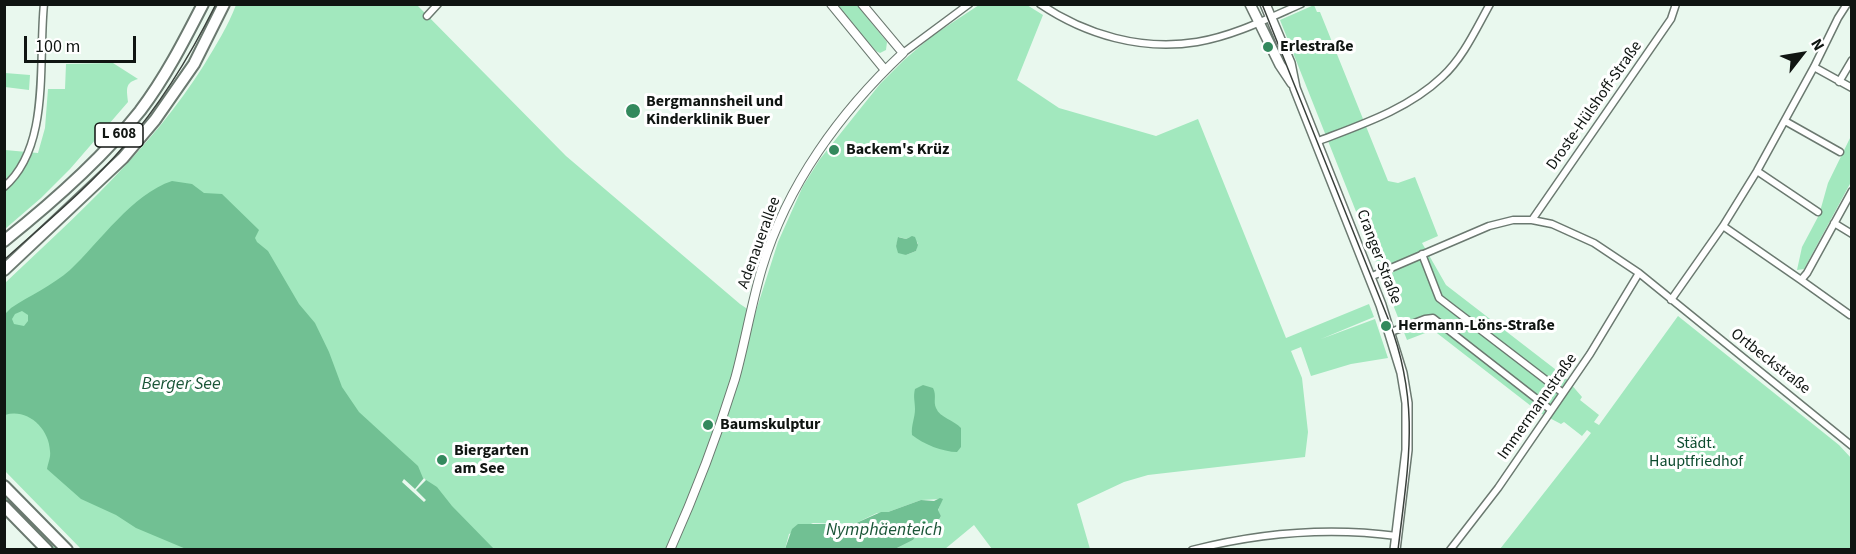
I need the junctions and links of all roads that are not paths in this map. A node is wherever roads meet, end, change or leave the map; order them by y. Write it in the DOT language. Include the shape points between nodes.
graph roads {
  1 [pos="45,4"];
  2 [pos="203,4"];
  3 [pos="224,4"];
  4 [pos="438,4"];
  5 [pos="831,4"];
  6 [pos="862,4"];
  7 [pos="969,4"];
  8 [pos="1040,4"];
  9 [pos="1250,4"];
  10 [pos="1265,4"];
  11 [pos="1300,4"];
  12 [pos="1490,4"];
  13 [pos="1676,4"];
  14 [pos="1847,4"];
  15 [pos="427,16"];
  16 [pos="1271,18"];
  17 [pos="1260,22"];
  18 [pos="903,53"];
  19 [pos="1851,60"];
  20 [pos="1814,68"];
  21 [pos="885,70"];
  22 [pos="1839,82"];
  23 [pos="1295,88"];
  24 [pos="1851,88"];
  25 [pos="1785,121"];
  26 [pos="1316,142"];
  27 [pos="1840,152"];
  28 [pos="1757,171"];
  29 [pos="4,187"];
  30 [pos="1851,190"];
  31 [pos="1818,212"];
  32 [pos="1532,220"];
  33 [pos="1834,223"];
  34 [pos="1723,226"];
  35 [pos="1851,234"];
  36 [pos="4,241"];
  37 [pos="1422,254"];
  38 [pos="4,270"];
  39 [pos="1639,273"];
  40 [pos="1370,277"];
  41 [pos="1801,280"];
  42 [pos="1671,300"];
  43 [pos="1850,315"];
  44 [pos="1391,332"];
  45 [pos="1563,393"];
  46 [pos="1551,411"];
  47 [pos="1851,446"];
  48 [pos="4,486"];
  49 [pos="4,506"];
  50 [pos="1397,536"];
  51 [pos="47,549"];
  52 [pos="67,549"];
  53 [pos="670,549"];
  54 [pos="1192,549"];
  55 [pos="1395,549"];
  56 [pos="1450,549"];
  1 -- 29 [label="street" via="35,134 21,168"];
  2 -- 36 [label="main road, L 608" via="178,53 140,110 104,152 42,212"];
  3 -- 38 [label="main road, L 608" via="194,64 155,120 123,158"];
  4 -- 15 [label="street"];
  5 -- 21 [label="street"];
  6 -- 18 [label="street"];
  7 -- 18 [label="street, Adenauerallee"];
  8 -- 17 [label="street" via="1087,30 1142,43 1199,42"];
  9 -- 17 [label="main road, Cranger Straße"];
  10 -- 16 [label="main road, Cranger Straße"];
  11 -- 16 [label="street"];
  12 -- 26 [label="street" via="1442,77 1387,114"];
  13 -- 32 [label="street, Droste-Hülshoff-Straße" via="1671,19"];
  14 -- 20 [label="street"];
  16 -- 17 [label="street"];
  16 -- 23 [label="main road, Cranger Straße" via="1290,63"];
  17 -- 23 [label="main road, Cranger Straße"];
  18 -- 21 [label="street, Adenauerallee"];
  19 -- 22 [label="street"];
  20 -- 22 [label="street"];
  20 -- 25 [label="street"];
  21 -- 53 [label="street, Adenauerallee" via="818,151 777,227 723,416"];
  22 -- 24 [label="street"];
  23 -- 26 [label="main road, Cranger Straße"];
  25 -- 27 [label="street"];
  25 -- 28 [label="street"];
  26 -- 40 [label="main road, Cranger Straße"];
  28 -- 31 [label="street"];
  28 -- 34 [label="street"];
  30 -- 33 [label="street"];
  32 -- 37 [label="street" via="1489,226"];
  32 -- 39 [label="street" via="1570,231"];
  33 -- 35 [label="street"];
  33 -- 41 [label="street"];
  34 -- 41 [label="street"];
  34 -- 42 [label="street"];
  37 -- 40 [label="street"];
  37 -- 45 [label="street" via="1439,298"];
  39 -- 42 [label="street"];
  39 -- 45 [label="street, Immermannstraße"];
  40 -- 44 [label="main road, Cranger Straße"];
  41 -- 43 [label="street"];
  42 -- 47 [label="street, Ortbeckstraße"];
  44 -- 46 [label="street" via="1433,318"];
  44 -- 50 [label="main road, Cranger Straße" via="1402,374 1408,426"];
  45 -- 46 [label="street, Immermannstraße"];
  46 -- 56 [label="street, Immermannstraße"];
  48 -- 52 [label="main road"];
  49 -- 51 [label="main road"];
  50 -- 54 [label="street" via="1299,533"];
  50 -- 55 [label="main road, Cranger Straße"];
}
